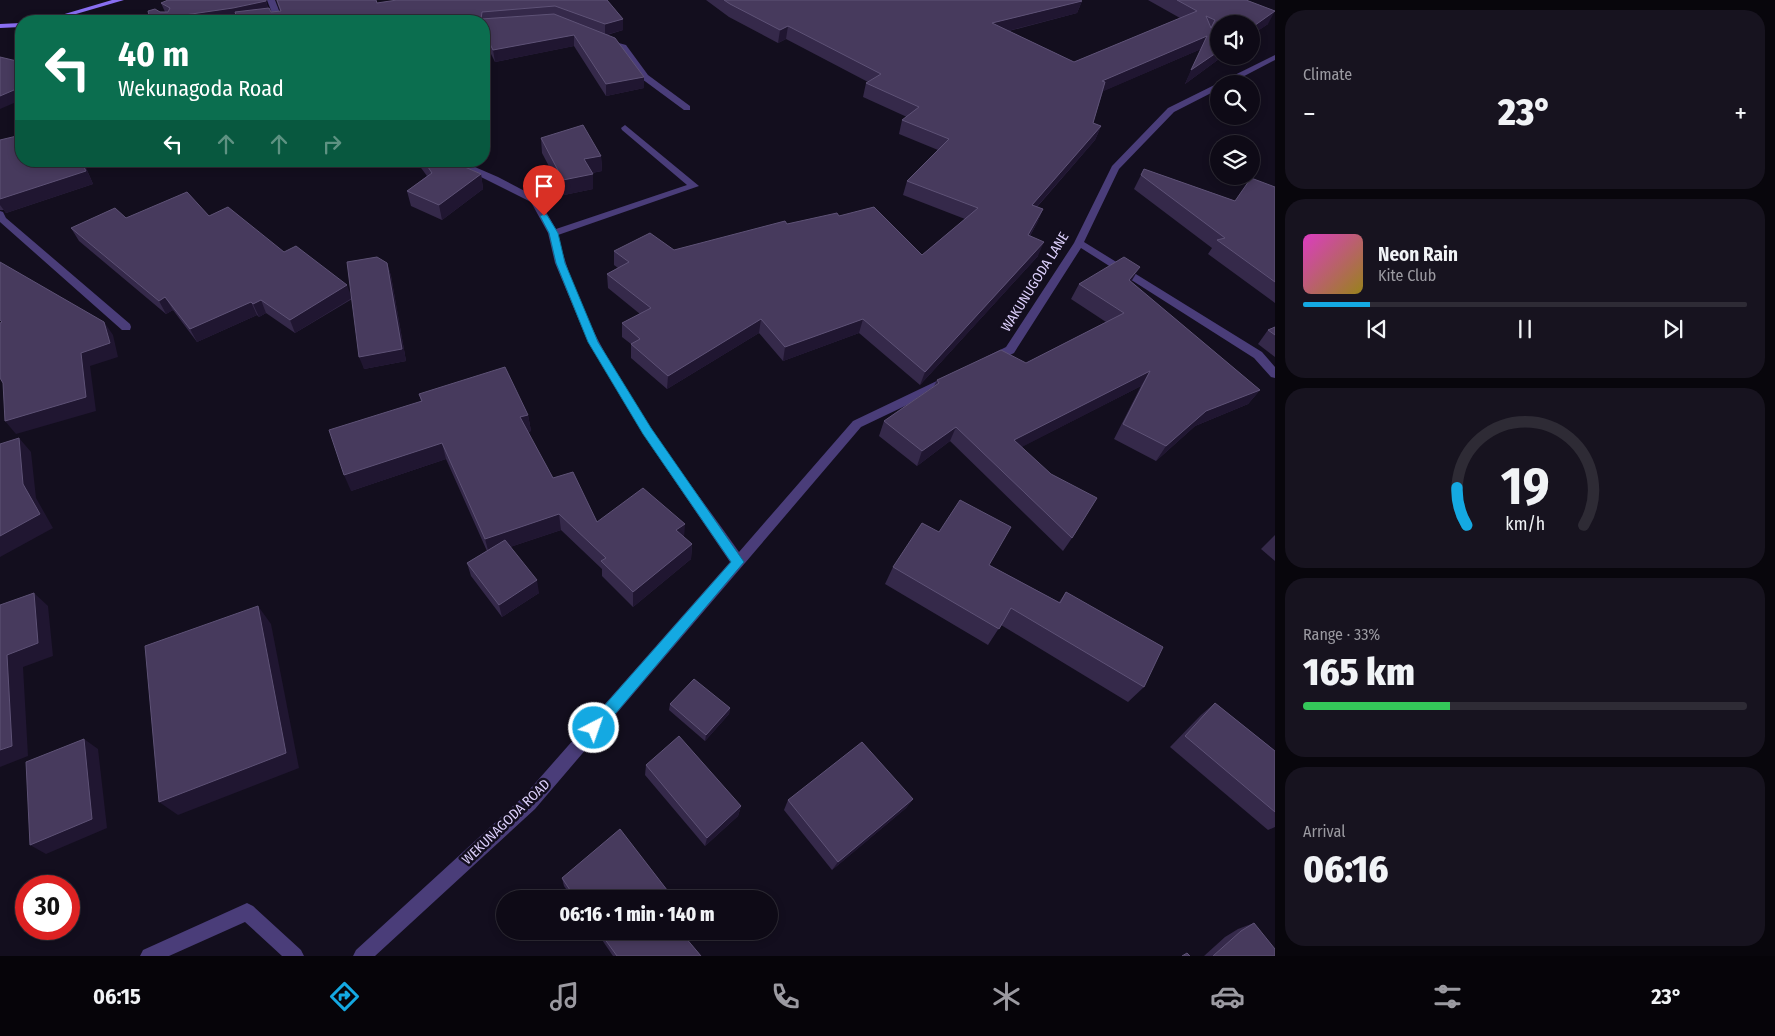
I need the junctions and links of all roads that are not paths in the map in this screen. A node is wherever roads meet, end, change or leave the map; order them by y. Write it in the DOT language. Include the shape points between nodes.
graph roads {
  1 [pos="120,0"];
  2 [pos="271,0"];
  3 [pos="109,1"];
  4 [pos="64,15"];
  5 [pos="276,15"];
  6 [pos="15,25"];
  7 [pos="0,26"];
  8 [pos="598,38"];
  9 [pos="1275,57"];
  10 [pos="1240,75"];
  11 [pos="1210,90"];
  12 [pos="687,108"];
  13 [pos="625,128"];
  14 [pos="467,167"];
  15 [pos="0,214"];
  16 [pos="553,233"];
  17 [pos="1079,243"];
  18 [pos="126,327"];
  19 [pos="976,366"];
  20 [pos="1275,374"];
  21 [pos="959,375"];
  22 [pos="738,562"];
  23 [pos="150,956"];
  24 [pos="295,956"];
  25 [pos="362,956"];
  1 -- 3 [label="street"];
  2 -- 5 [label="street"];
  3 -- 4 [label="street"];
  6 -- 7 [label="street"];
  8 -- 12 [label="street" via="623,47 645,77"];
  9 -- 10 [label="street"];
  11 -- 17 [label="street, WAKUNUGODA LANE" via="1171,110 1115,168"];
  13 -- 16 [label="street" via="694,186"];
  14 -- 16 [label="street" via="535,200"];
  15 -- 18 [label="street"];
  16 -- 22 [label="street" via="560,263 593,342 647,431"];
  17 -- 19 [label="street, WAKUNUGODA LANE" via="1010,350"];
  17 -- 20 [label="street" via="1258,355"];
  21 -- 22 [label="street" via="857,424"];
  22 -- 25 [label="street, WEKUNAGODA ROAD" via="529,803"];
  23 -- 24 [label="street" via="247,912"];
}
